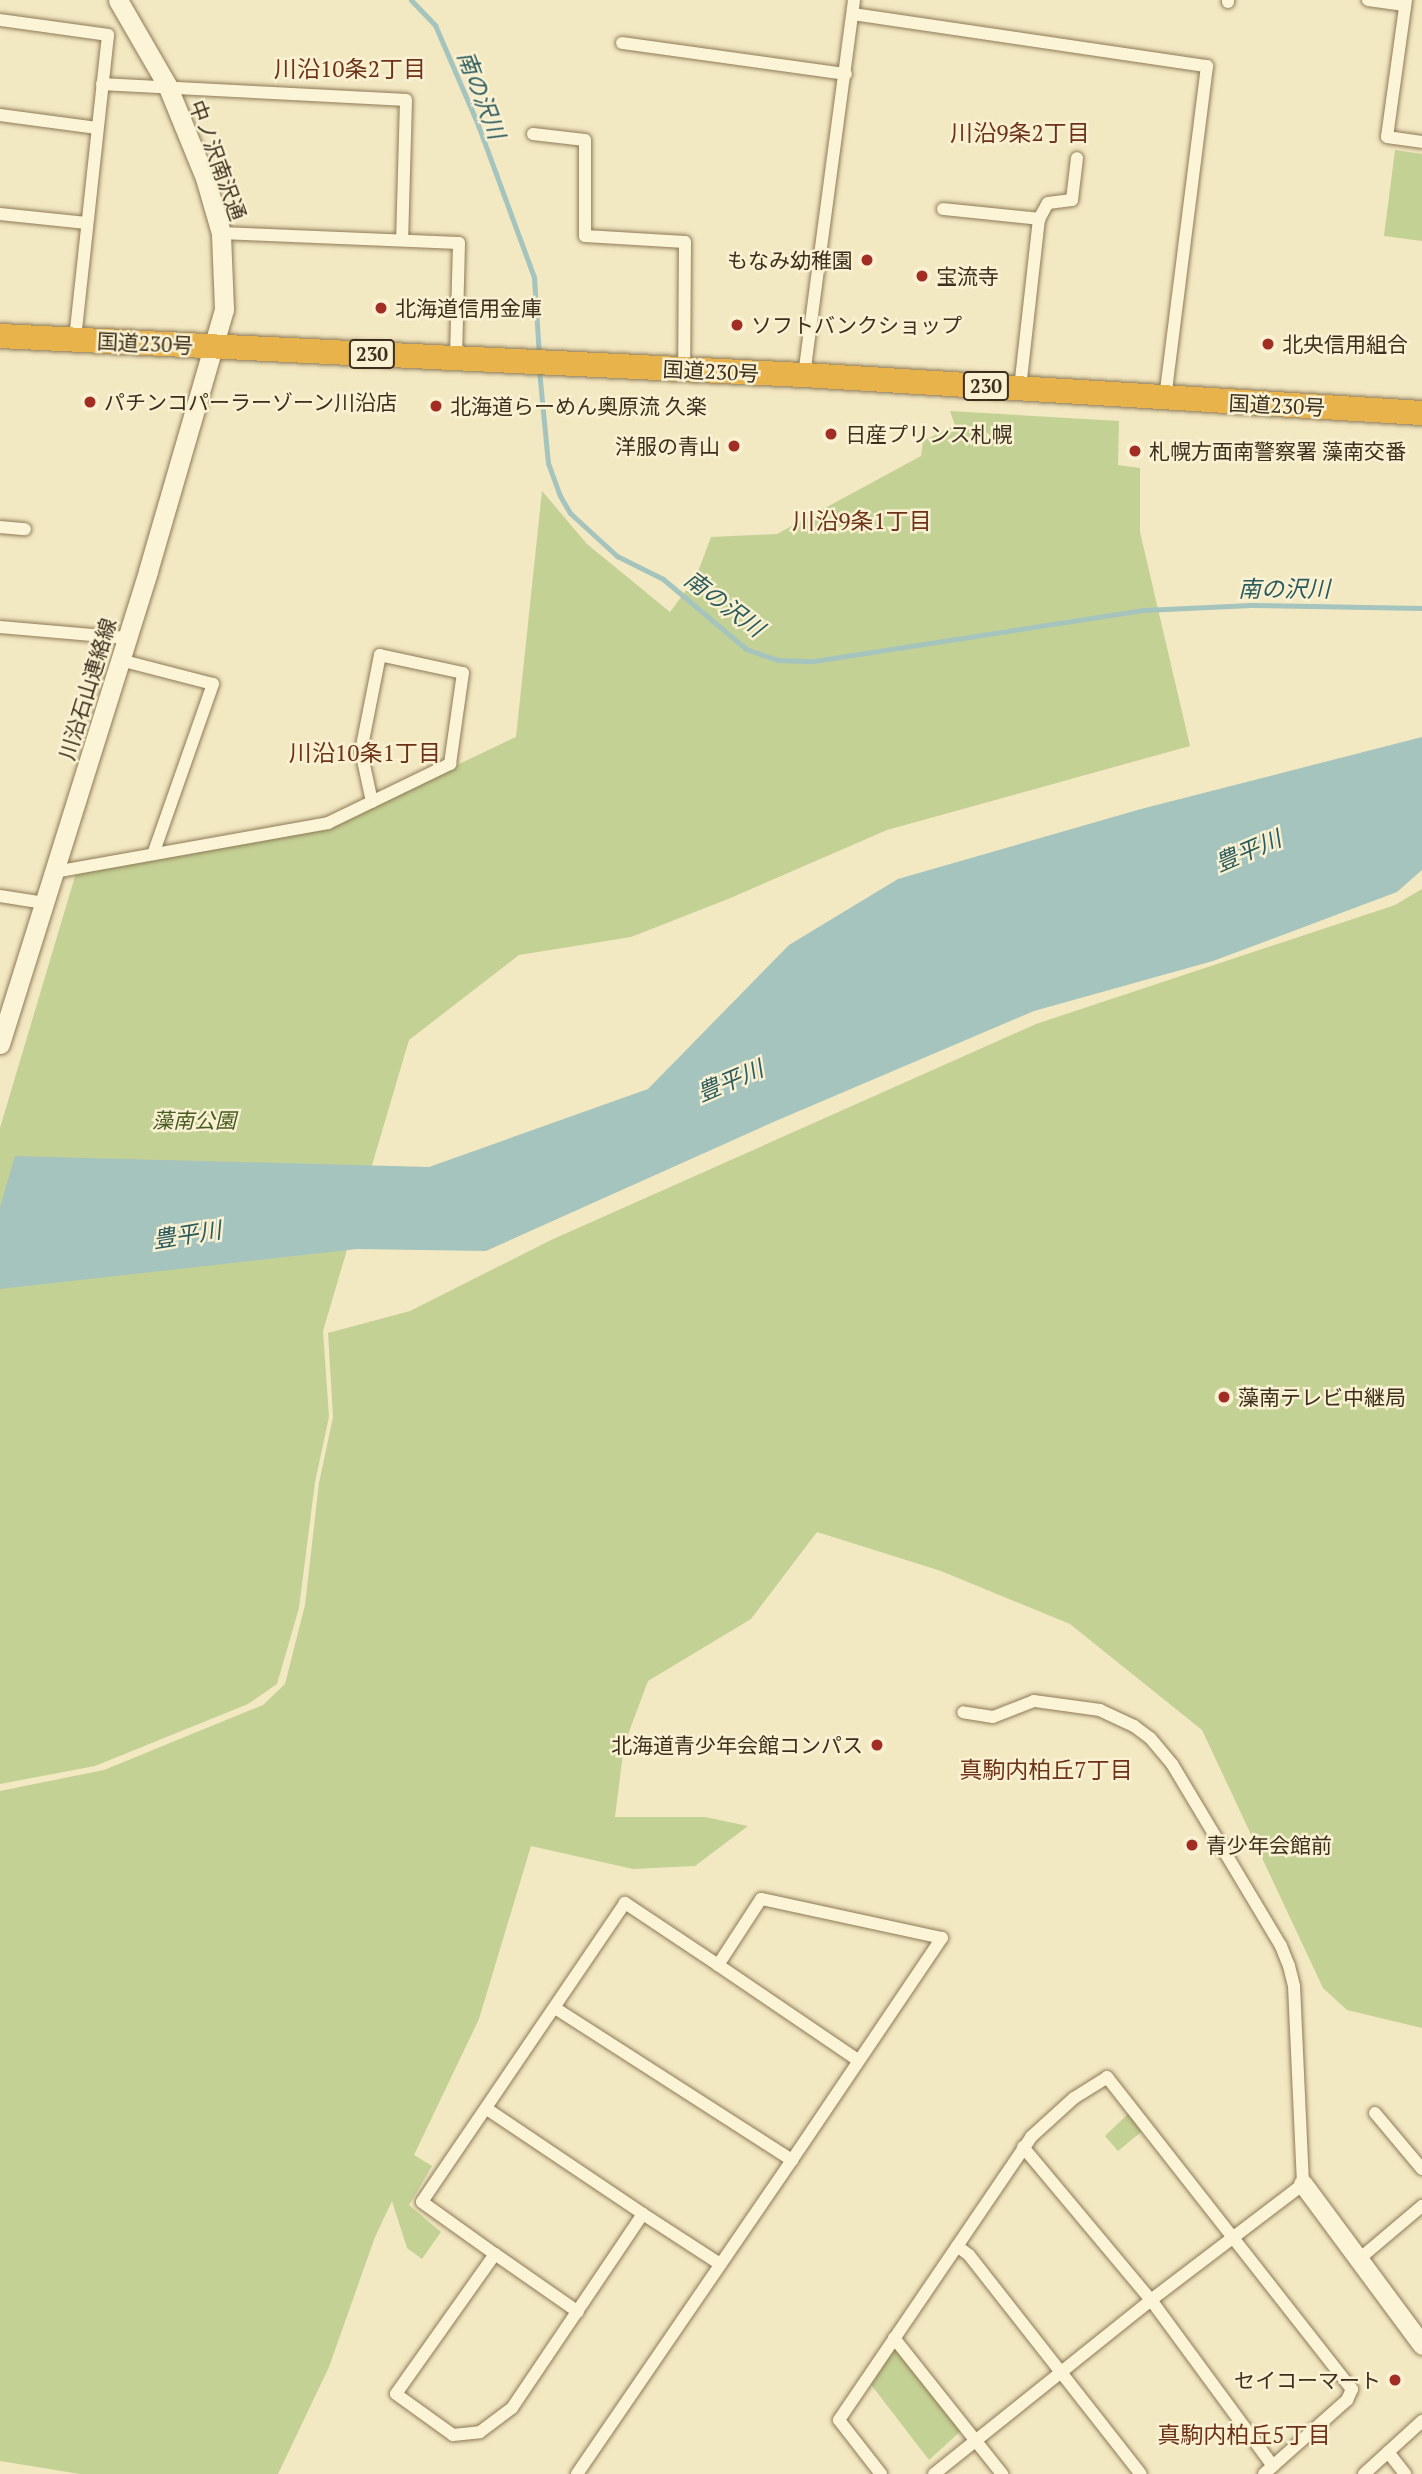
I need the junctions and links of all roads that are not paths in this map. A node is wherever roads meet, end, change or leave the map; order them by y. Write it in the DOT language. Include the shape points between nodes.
graph roads {
  1 [pos="118,0"];
  2 [pos="854,0"];
  3 [pos="1368,0"];
  4 [pos="1405,2"];
  5 [pos="853,14"];
  6 [pos="0,20"];
  7 [pos="622,43"];
  8 [pos="846,74"];
  9 [pos="102,84"];
  10 [pos="167,85"];
  11 [pos="0,115"];
  12 [pos="97,128"];
  13 [pos="533,134"];
  14 [pos="1422,142"];
  15 [pos="1077,158"];
  16 [pos="943,209"];
  17 [pos="0,214"];
  18 [pos="1039,219"];
  19 [pos="87,223"];
  20 [pos="221,233"];
  21 [pos="402,240"];
  22 [pos="0,336"];
  23 [pos="75,340"];
  24 [pos="215,347"];
  25 [pos="456,358"];
  26 [pos="684,370"];
  27 [pos="804,375"];
  28 [pos="1020,388"];
  29 [pos="1165,399"];
  30 [pos="1417,410"];
  31 [pos="0,527"];
  32 [pos="25,529"];
  33 [pos="0,627"];
  34 [pos="127,638"];
  35 [pos="120,660"];
  36 [pos="372,802"];
  37 [pos="153,854"];
  38 [pos="54,872"];
  39 [pos="0,896"];
  40 [pos="44,903"];
  41 [pos="0,1044"];
  42 [pos="963,1712"];
  43 [pos="718,1965"];
  44 [pos="555,2008"];
  45 [pos="858,2060"];
  46 [pos="487,2109"];
  47 [pos="1375,2113"];
  48 [pos="1023,2147"];
  49 [pos="792,2160"];
  50 [pos="1422,2169"];
  51 [pos="1303,2184"];
  52 [pos="1422,2206"];
  53 [pos="643,2214"];
  54 [pos="1234,2238"];
  55 [pos="957,2246"];
  56 [pos="495,2253"];
  57 [pos="1358,2260"];
  58 [pos="720,2264"];
  59 [pos="1151,2300"];
  60 [pos="578,2312"];
  61 [pos="894,2338"];
  62 [pos="1422,2345"];
  63 [pos="1062,2373"];
  64 [pos="1422,2421"];
  65 [pos="976,2441"];
  66 [pos="1388,2452"];
  67 [pos="1269,2470"];
  68 [pos="577,2474"];
  69 [pos="881,2474"];
  70 [pos="934,2474"];
  71 [pos="1002,2474"];
  72 [pos="1141,2474"];
  73 [pos="1364,2474"];
  74 [pos="1405,2474"];
  1 -- 10 [label="street, 中ノ沢南沢通"];
  2 -- 5 [label="street"];
  3 -- 4 [label="street"];
  4 -- 14 [label="street" via="1387,137"];
  5 -- 8 [label="street"];
  5 -- 29 [label="street" via="1208,66"];
  6 -- 9 [label="street" via="107,35"];
  7 -- 8 [label="street"];
  8 -- 27 [label="street"];
  9 -- 10 [label="street"];
  9 -- 12 [label="street"];
  10 -- 20 [label="street, 中ノ沢南沢通" via="205,178"];
  10 -- 21 [label="street" via="406,100"];
  11 -- 12 [label="street"];
  12 -- 19 [label="street"];
  13 -- 26 [label="street" via="585,140 585,236 685,242"];
  15 -- 18 [label="street" via="1072,200 1048,203"];
  16 -- 18 [label="street"];
  17 -- 19 [label="street"];
  18 -- 28 [label="street"];
  19 -- 23 [label="street"];
  20 -- 21 [label="street"];
  20 -- 24 [label="street, 中ノ沢南沢通" via="224,309"];
  21 -- 25 [label="street" via="459,243"];
  22 -- 23 [label="highway, 国道230号 / 230"];
  23 -- 24 [label="highway, 国道230号 / 230"];
  24 -- 25 [label="highway, 国道230号 / 230"];
  24 -- 34 [label="street, 川沿石山連絡線"];
  25 -- 26 [label="highway, 国道230号 / 230"];
  26 -- 27 [label="highway, 国道230号 / 230"];
  27 -- 28 [label="highway, 国道230号 / 230"];
  28 -- 29 [label="highway, 国道230号 / 230"];
  29 -- 30 [label="highway, 国道230号 / 230"];
  31 -- 32 [label="street"];
  33 -- 34 [label="street"];
  34 -- 35 [label="street, 川沿石山連絡線"];
  35 -- 37 [label="street" via="213,684"];
  35 -- 38 [label="street, 川沿石山連絡線"];
  36 -- 36 [label="street" via="361,751 380,655 463,673 450,764"];
  36 -- 37 [label="street" via="328,823"];
  37 -- 38 [label="street"];
  38 -- 40 [label="street, 川沿石山連絡線"];
  39 -- 40 [label="street"];
  40 -- 41 [label="street, 川沿石山連絡線"];
  42 -- 51 [label="street" via="993,1717 1034,1701 1100,1710 1135,1726 1172,1765 1289,1966"];
  43 -- 44 [label="street" via="625,1903"];
  43 -- 45 [label="street"];
  43 -- 45 [label="street" via="761,1899 942,1938"];
  44 -- 46 [label="street"];
  44 -- 49 [label="street"];
  45 -- 49 [label="street"];
  46 -- 53 [label="street"];
  46 -- 56 [label="street" via="422,2202"];
  47 -- 50 [label="street"];
  48 -- 54 [label="street" via="1074,2098 1107,2077"];
  48 -- 55 [label="street"];
  48 -- 59 [label="street"];
  49 -- 58 [label="street"];
  51 -- 54 [label="street"];
  51 -- 57 [label="street"];
  52 -- 57 [label="street"];
  53 -- 58 [label="street"];
  53 -- 60 [label="street"];
  54 -- 59 [label="street"];
  54 -- 67 [label="street" via="1352,2389 1347,2400"];
  55 -- 61 [label="street"];
  55 -- 63 [label="street" via="969,2255"];
  56 -- 60 [label="street"];
  56 -- 60 [label="street" via="396,2394 453,2435 480,2432 512,2408"];
  57 -- 62 [label="street"];
  58 -- 68 [label="street"];
  59 -- 63 [label="street"];
  59 -- 67 [label="street"];
  61 -- 65 [label="street"];
  61 -- 69 [label="street" via="839,2420"];
  63 -- 65 [label="street"];
  63 -- 72 [label="street"];
  64 -- 66 [label="street"];
  65 -- 70 [label="street"];
  65 -- 71 [label="street"];
  66 -- 73 [label="street"];
  66 -- 74 [label="street"];
}
